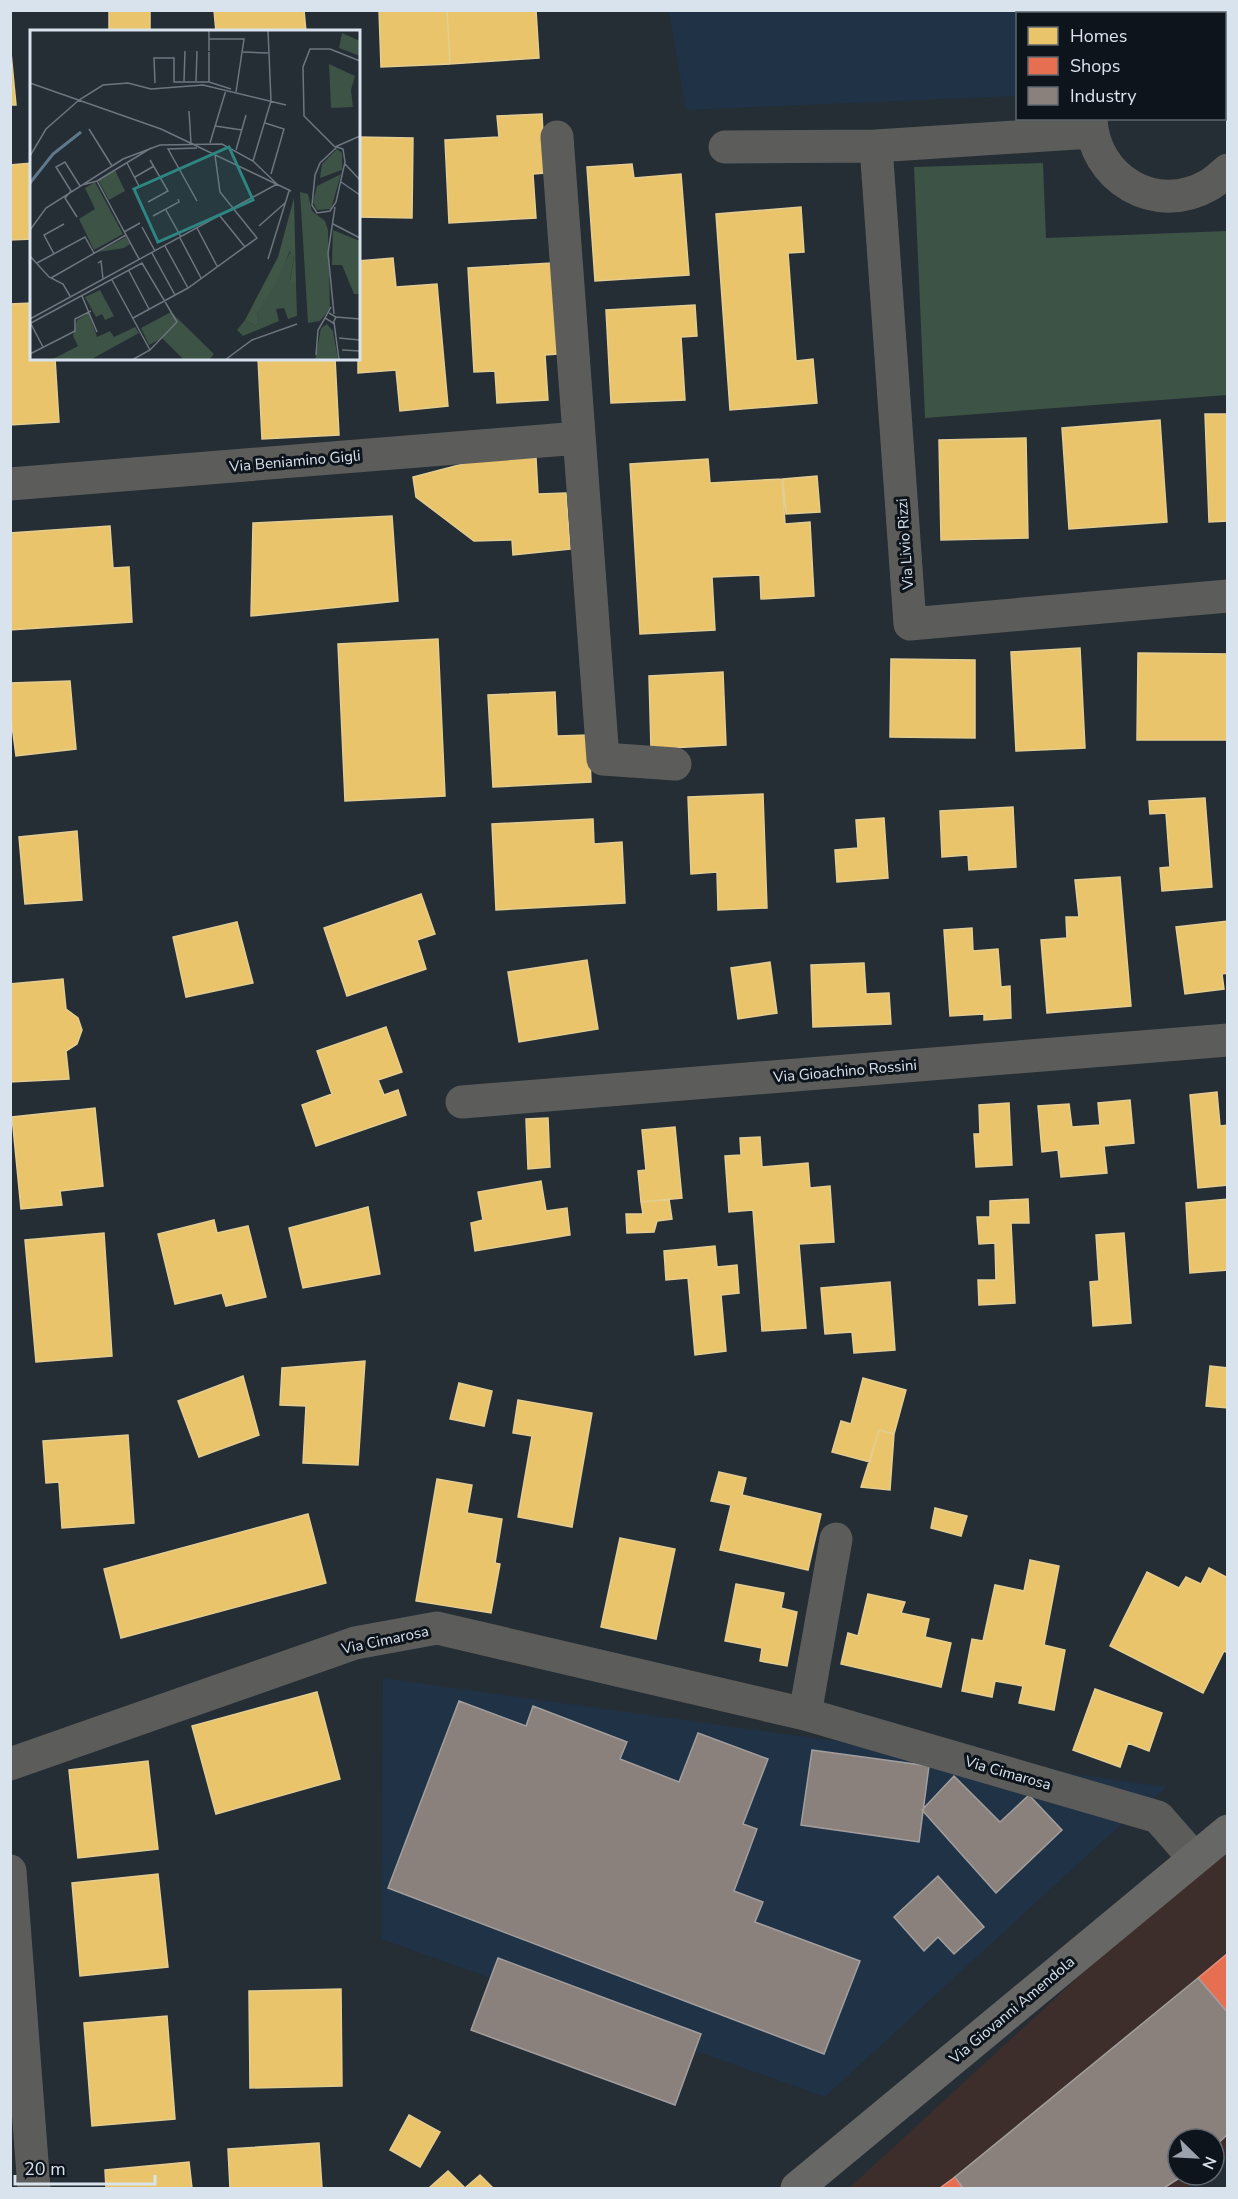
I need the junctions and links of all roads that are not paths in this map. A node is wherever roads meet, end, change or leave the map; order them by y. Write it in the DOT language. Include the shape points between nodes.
graph roads {
  1 [pos="1091,125"];
  2 [pos="557,136"];
  3 [pos="876,146"];
  4 [pos="725,147"];
  5 [pos="1227,170"];
  6 [pos="579,438"];
  7 [pos="10,484"];
  8 [pos="1227,596"];
  9 [pos="675,764"];
  10 [pos="1227,1040"];
  11 [pos="462,1102"];
  12 [pos="836,1539"];
  13 [pos="805,1714"];
  14 [pos="10,1764"];
  15 [pos="1227,1831"];
  16 [pos="1194,1858"];
  17 [pos="10,1871"];
  18 [pos="16,2038"];
  19 [pos="34,2188"];
  20 [pos="797,2188"];
  1 -- 3 [label="street"];
  1 -- 5 [label="street" via="1100,157 1115,176 1137,190 1161,196 1186,194 1210,185"];
  2 -- 6 [label="street"];
  3 -- 4 [label="street"];
  3 -- 8 [label="street, Via Livio Rizzi" via="910,624"];
  6 -- 7 [label="street, Via Beniamino Gigli"];
  6 -- 9 [label="street" via="603,759"];
  10 -- 11 [label="street, Via Gioachino Rossini"];
  12 -- 13 [label="street"];
  13 -- 14 [label="street, Via Cimarosa" via="437,1628 355,1643"];
  13 -- 16 [label="street, Via Cimarosa" via="1158,1817"];
  15 -- 16 [label="main road, Via Giovanni Amendola"];
  16 -- 20 [label="main road, Via Giovanni Amendola"];
  17 -- 18 [label="street"];
  18 -- 19 [label="street"];
}
